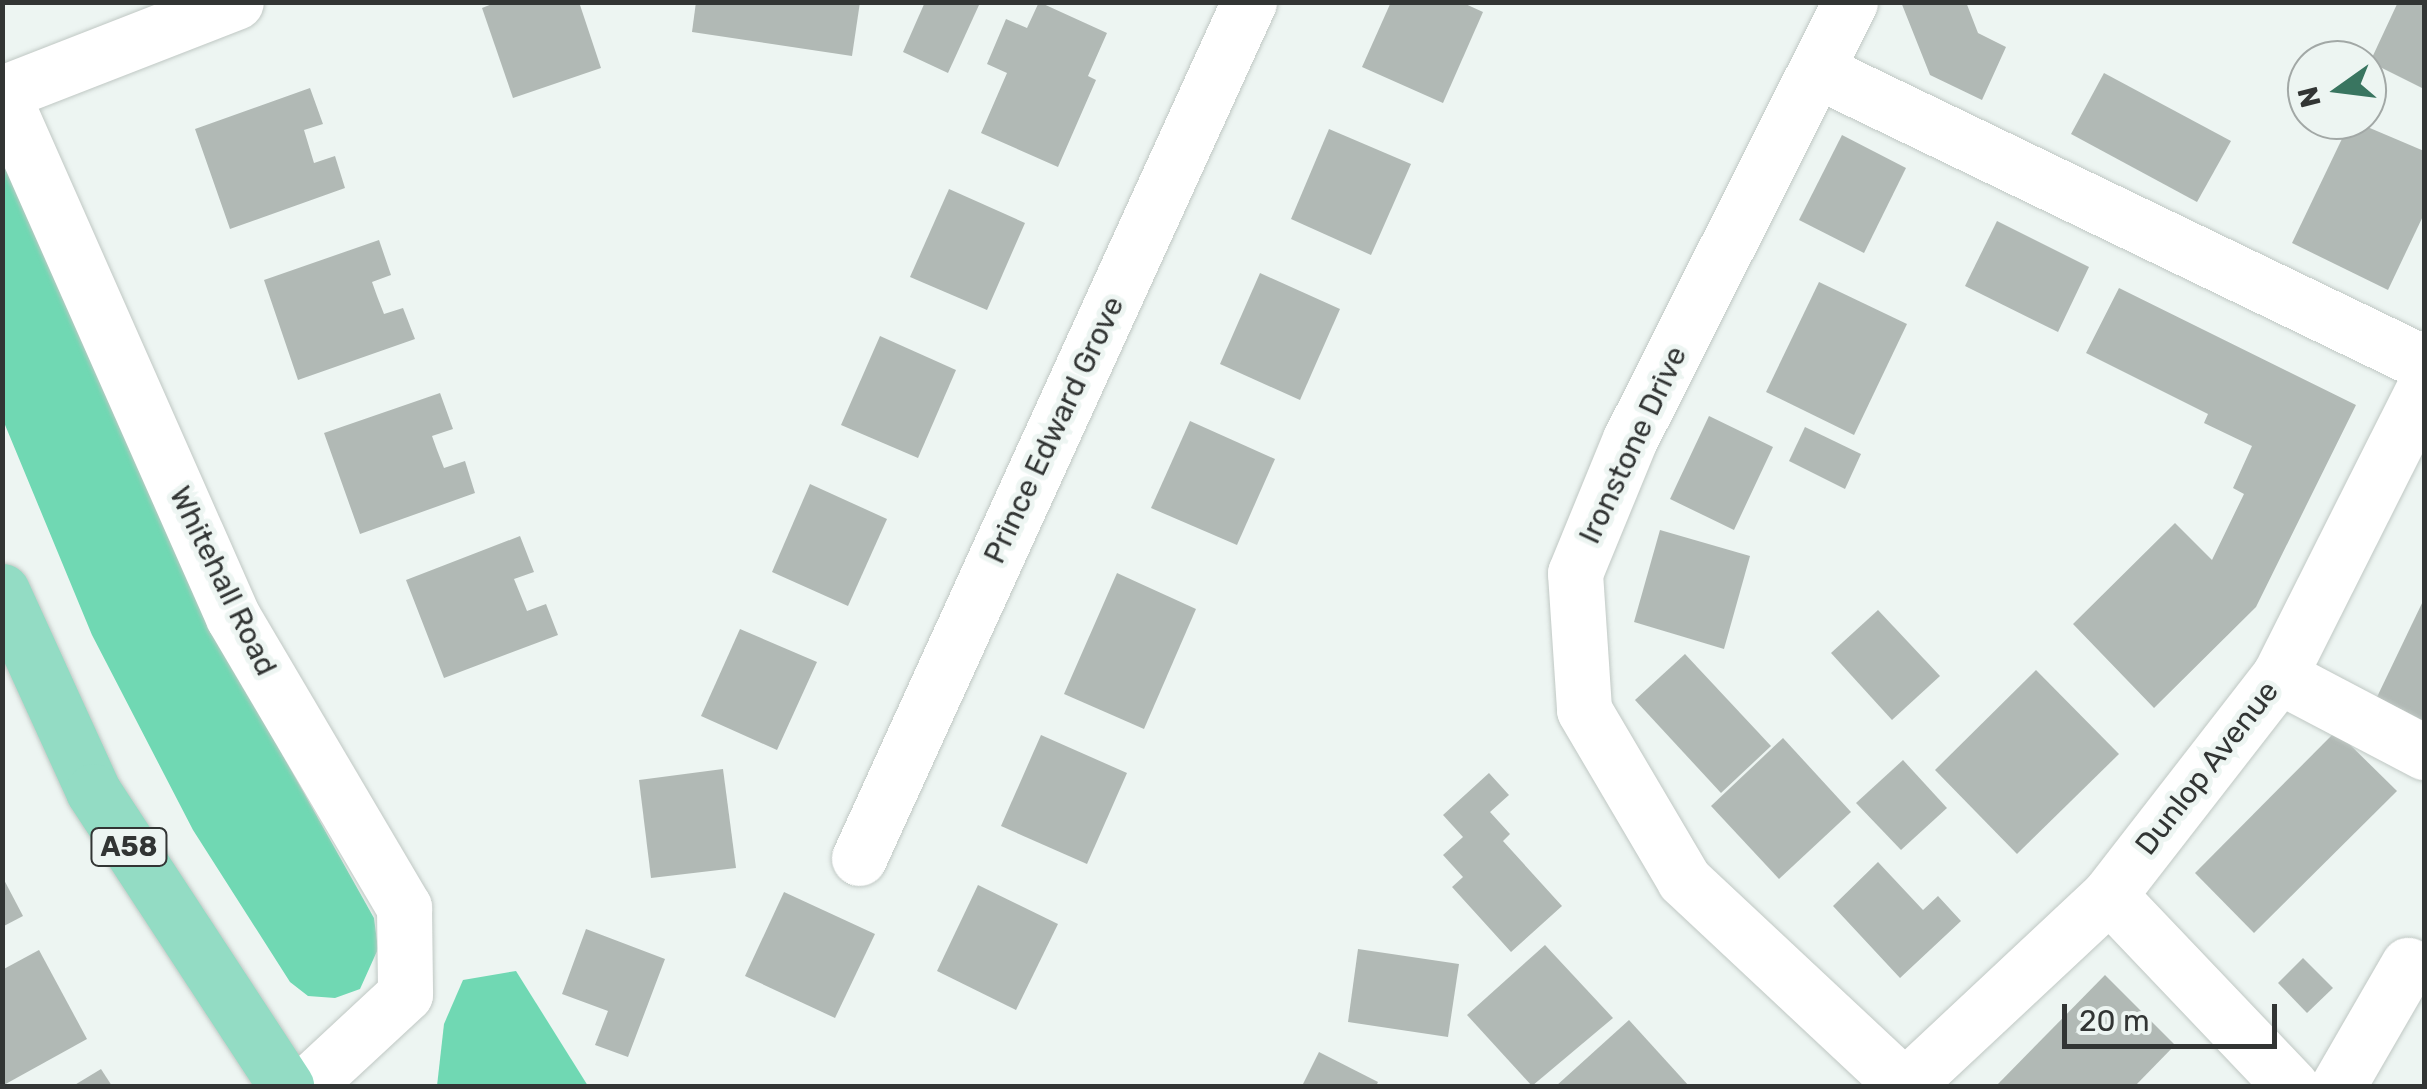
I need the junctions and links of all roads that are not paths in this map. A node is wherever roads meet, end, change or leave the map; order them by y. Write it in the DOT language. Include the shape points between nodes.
graph roads {
  1 [pos="236,2"];
  2 [pos="1249,2"];
  3 [pos="1850,2"];
  4 [pos="1820,72"];
  5 [pos="2,94"];
  6 [pos="2424,363"];
  7 [pos="2424,388"];
  8 [pos="2,591"];
  9 [pos="2278,676"];
  10 [pos="2424,752"];
  11 [pos="859,858"];
  12 [pos="2108,895"];
  13 [pos="2408,965"];
  14 [pos="286,1086"];
  15 [pos="306,1086"];
  16 [pos="1905,1086"];
  17 [pos="2291,1086"];
  18 [pos="2338,1086"];
  1 -- 5 [label="street"];
  2 -- 11 [label="street, Prince Edward Grove"];
  3 -- 4 [label="street, Ironstone Drive"];
  4 -- 6 [label="street"];
  4 -- 16 [label="street, Ironstone Drive" via="1630,439 1575,573 1584,710 1684,880"];
  5 -- 15 [label="street, Whitehall Road" via="233,617 404,907 405,994"];
  7 -- 9 [label="street, Dunlop Avenue"];
  8 -- 14 [label="main road, A58" via="92,791"];
  9 -- 10 [label="street"];
  9 -- 12 [label="street, Dunlop Avenue"];
  12 -- 16 [label="street, Dunlop Avenue"];
  12 -- 17 [label="street"];
  13 -- 18 [label="street"];
}
